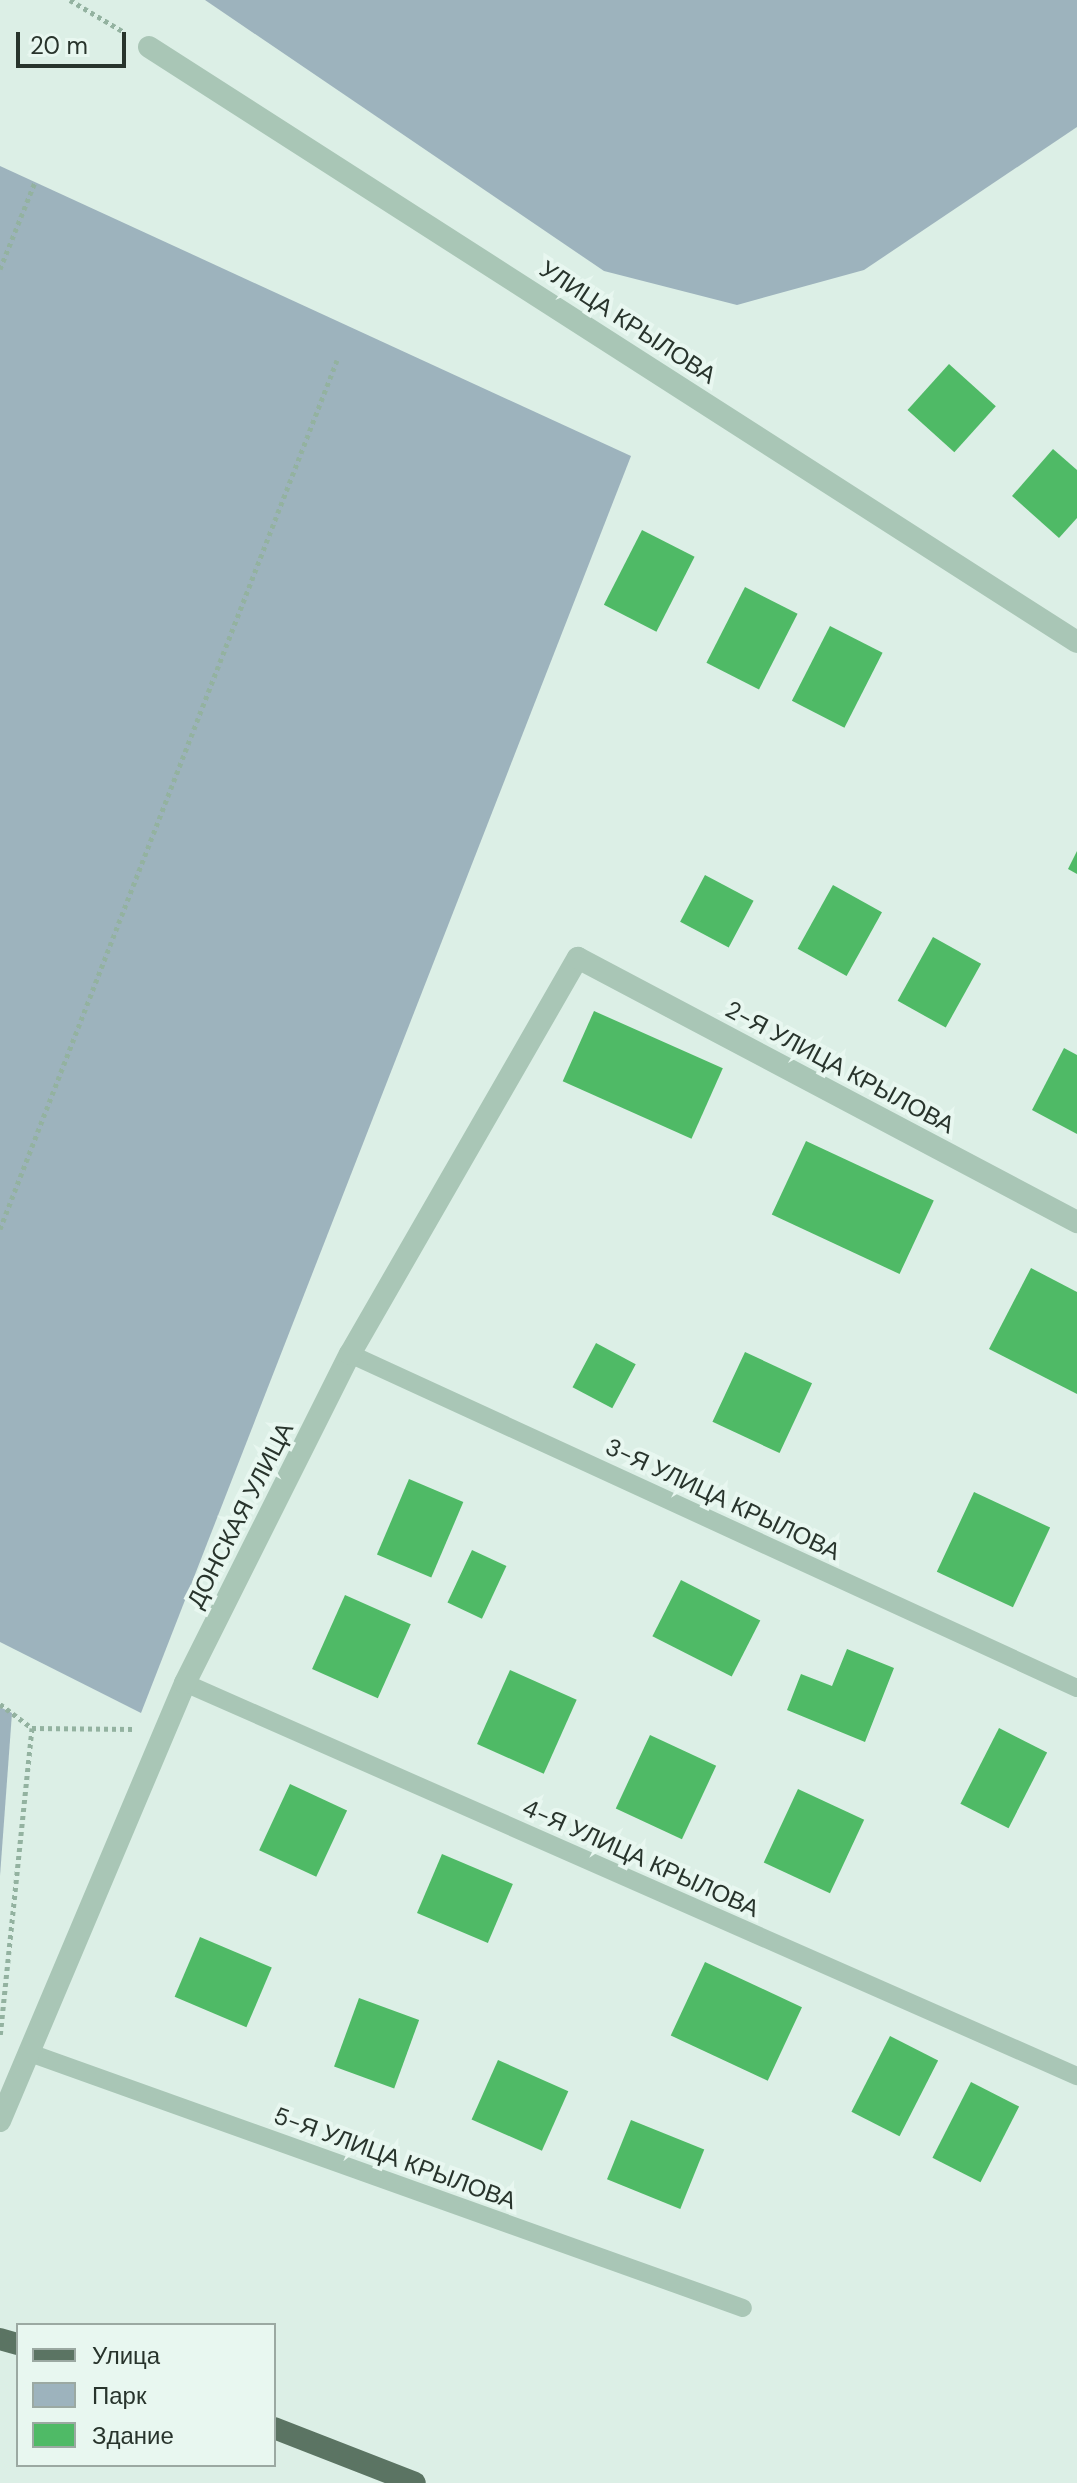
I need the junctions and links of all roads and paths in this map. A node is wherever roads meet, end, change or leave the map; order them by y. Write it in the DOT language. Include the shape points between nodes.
graph roads {
  1 [pos="70,0"];
  2 [pos="149,47"];
  3 [pos="35,182"];
  4 [pos="0,269"];
  5 [pos="337,360"];
  6 [pos="1077,642"];
  7 [pos="578,958"];
  8 [pos="1077,1222"];
  9 [pos="0,1229"];
  10 [pos="350,1354"];
  11 [pos="185,1683"];
  12 [pos="1077,1688"];
  13 [pos="0,1704"];
  14 [pos="32,1728"];
  15 [pos="165,1729"];
  16 [pos="0,2037"];
  17 [pos="30,2053"];
  18 [pos="1077,2076"];
  19 [pos="0,2121"];
  20 [pos="743,2308"];
  21 [pos="276,2429"];
  22 [pos="415,2483"];
  1 -- 2 [label="path"];
  2 -- 6 [label="street, УЛИЦА КРЫЛОВА"];
  3 -- 4 [label="path"];
  5 -- 9 [label="path"];
  7 -- 8 [label="street, 2-Я УЛИЦА КРЫЛОВА"];
  7 -- 10 [label="street, ДОНСКАЯ УЛИЦА"];
  10 -- 11 [label="street, ДОНСКАЯ УЛИЦА"];
  10 -- 12 [label="lane, 3-Я УЛИЦА КРЫЛОВА"];
  11 -- 15 [label="street, ДОНСКАЯ УЛИЦА"];
  11 -- 18 [label="lane, 4-Я УЛИЦА КРЫЛОВА"];
  13 -- 14 [label="path"];
  14 -- 15 [label="path"];
  14 -- 16 [label="path"];
  15 -- 17 [label="street, ДОНСКАЯ УЛИЦА"];
  17 -- 19 [label="street, ДОНСКАЯ УЛИЦА"];
  17 -- 20 [label="lane, 5-Я УЛИЦА КРЫЛОВА"];
  21 -- 22 [label="main road"];
}
